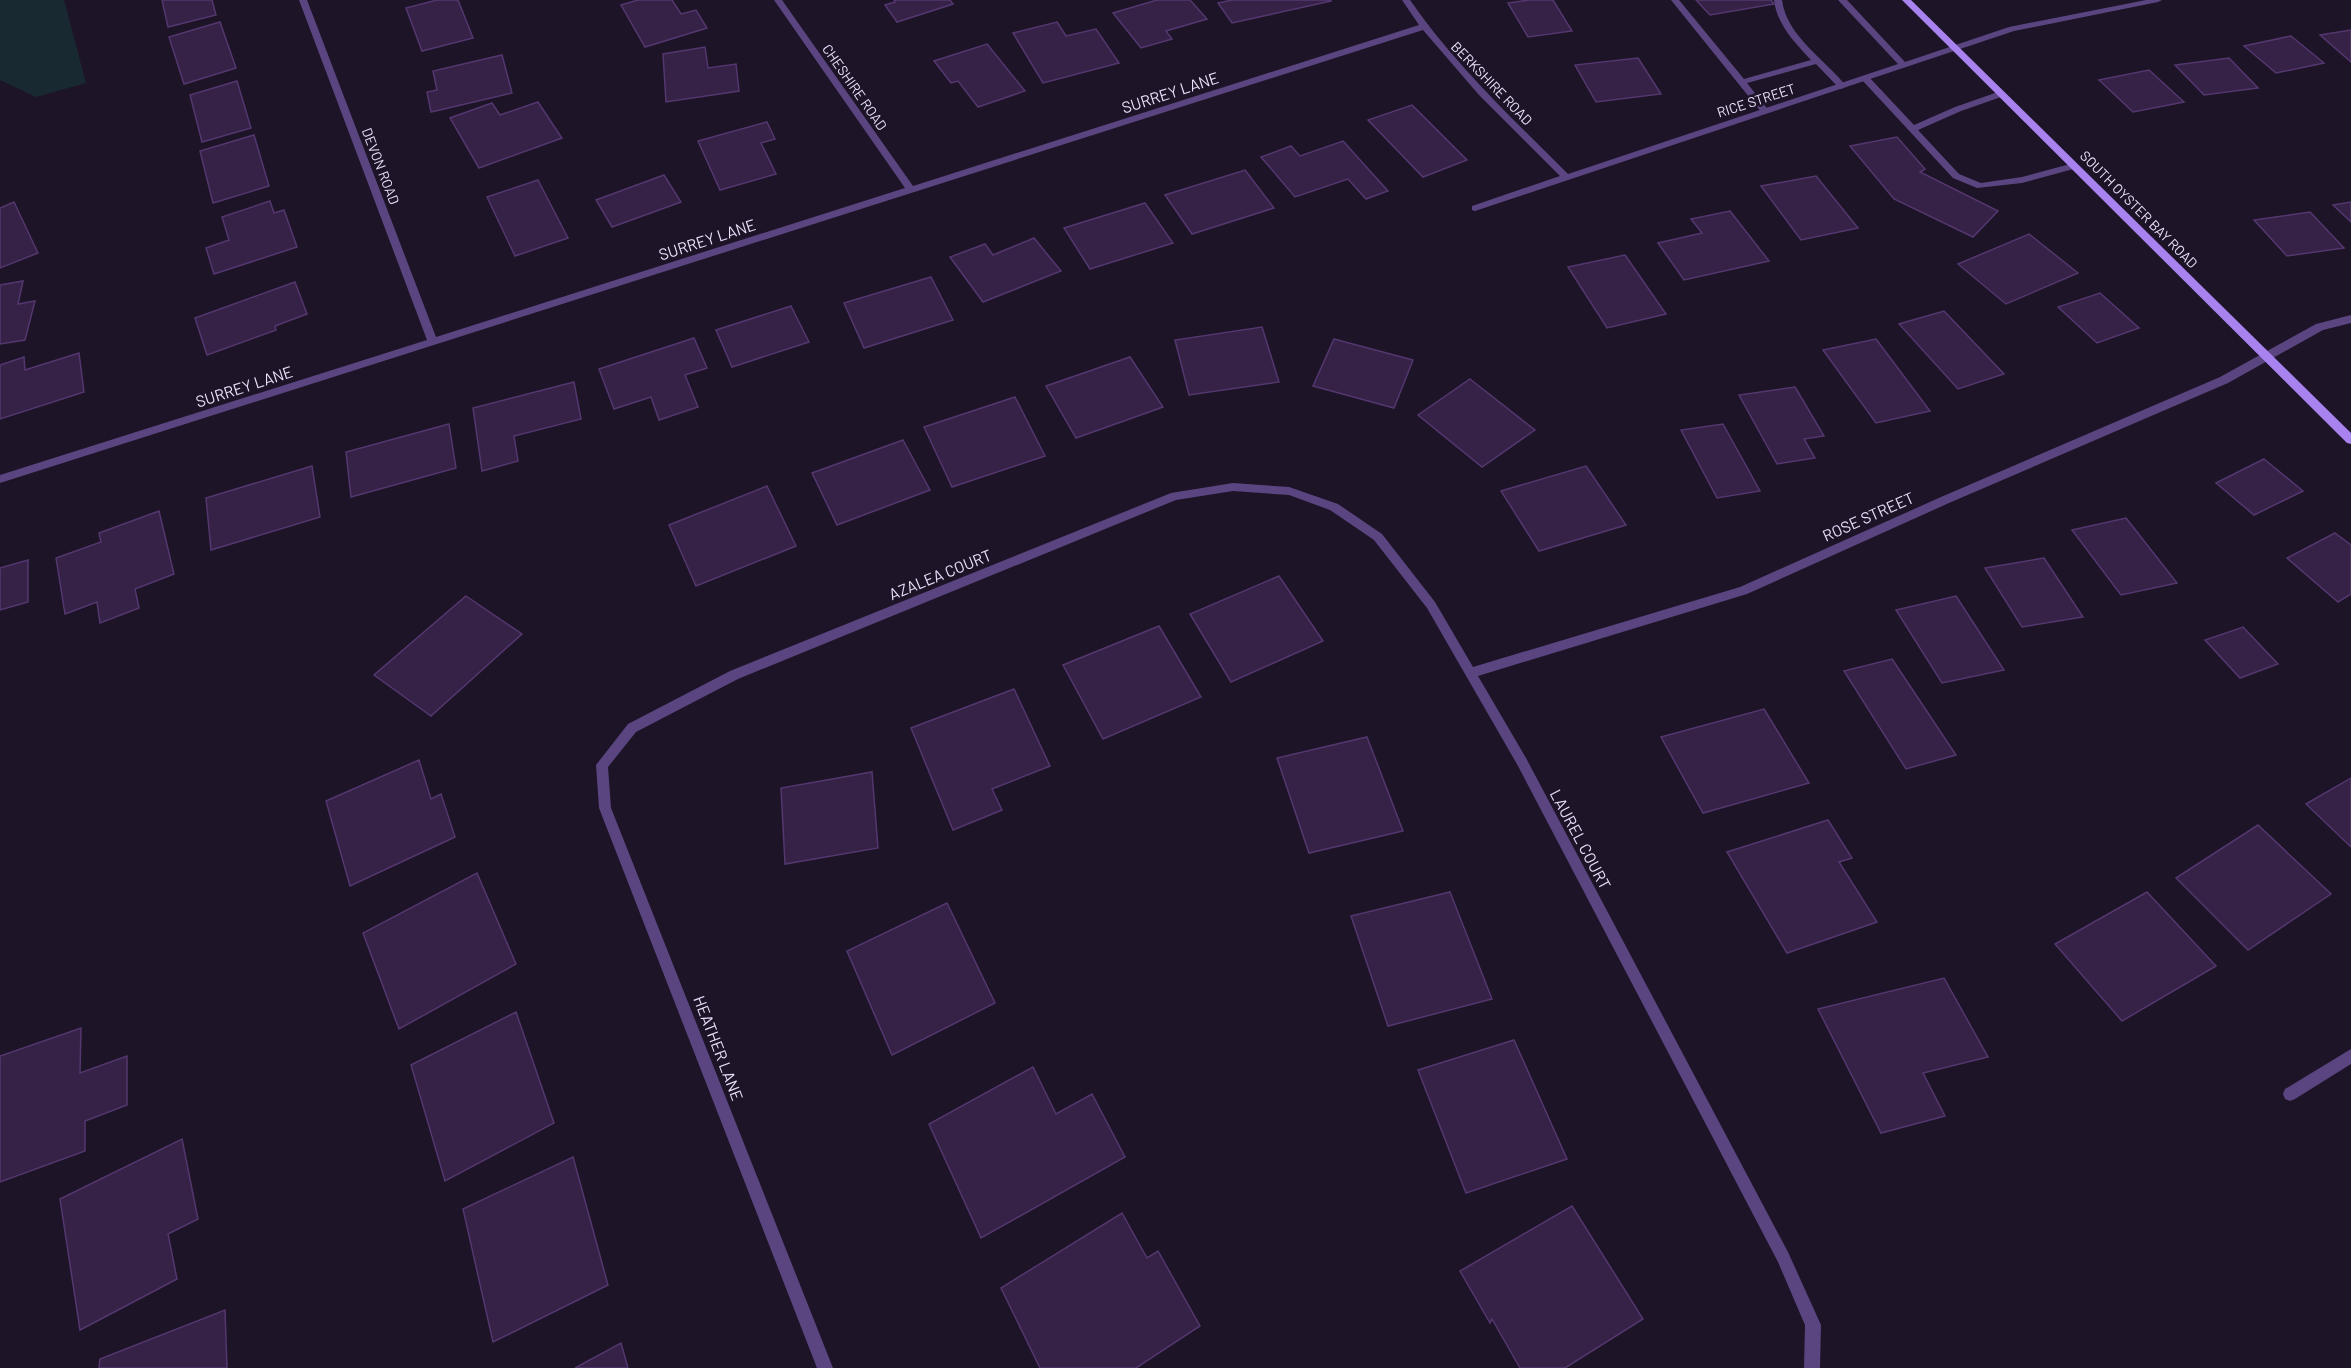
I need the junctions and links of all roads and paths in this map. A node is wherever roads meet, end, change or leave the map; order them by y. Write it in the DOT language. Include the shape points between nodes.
graph roads {
  1 [pos="303,0"];
  2 [pos="778,0"];
  3 [pos="1406,0"];
  4 [pos="1675,0"];
  5 [pos="1778,0"];
  6 [pos="1842,0"];
  7 [pos="1906,0"];
  8 [pos="2158,0"];
  9 [pos="1423,27"];
  10 [pos="1954,48"];
  11 [pos="1818,61"];
  12 [pos="1903,65"];
  13 [pos="1865,78"];
  14 [pos="1742,82"];
  15 [pos="1842,86"];
  16 [pos="2001,94"];
  17 [pos="1766,111"];
  18 [pos="1912,129"];
  19 [pos="2074,166"];
  20 [pos="1567,178"];
  21 [pos="911,190"];
  22 [pos="1475,208"];
  23 [pos="2351,318"];
  24 [pos="433,342"];
  25 [pos="2266,356"];
  26 [pos="2351,440"];
  27 [pos="0,479"];
  28 [pos="1289,491"];
  29 [pos="1471,673"];
  30 [pos="620,742"];
  31 [pos="2351,1056"];
  32 [pos="2290,1094"];
  33 [pos="825,1368"];
  34 [pos="1812,1368"];
  1 -- 24 [label="street, DEVON ROAD"];
  2 -- 21 [label="street, CHESHIRE ROAD"];
  3 -- 9 [label="street, BERKSHIRE ROAD"];
  4 -- 14 [label="street"];
  5 -- 11 [label="street" via="1787,28"];
  6 -- 12 [label="street"];
  7 -- 10 [label="main road, SOUTH OYSTER BAY ROAD"];
  8 -- 10 [label="street, RICE STREET" via="2012,29"];
  9 -- 20 [label="street, BERKSHIRE ROAD" via="1467,80"];
  9 -- 21 [label="street, SURREY LANE"];
  10 -- 12 [label="street, RICE STREET"];
  10 -- 16 [label="main road, SOUTH OYSTER BAY ROAD"];
  11 -- 14 [label="street"];
  11 -- 15 [label="street"];
  12 -- 13 [label="street, RICE STREET"];
  13 -- 15 [label="street, RICE STREET"];
  13 -- 18 [label="street"];
  14 -- 17 [label="street"];
  15 -- 17 [label="street, RICE STREET"];
  16 -- 18 [label="street"];
  16 -- 19 [label="main road, SOUTH OYSTER BAY ROAD"];
  17 -- 20 [label="street, RICE STREET"];
  18 -- 19 [label="street" via="1956,176 1980,186"];
  19 -- 25 [label="main road, SOUTH OYSTER BAY ROAD"];
  20 -- 22 [label="street, RICE STREET"];
  21 -- 24 [label="street, SURREY LANE"];
  23 -- 25 [label="street, ROSE STREET" via="2320,327"];
  24 -- 27 [label="street, SURREY LANE"];
  25 -- 26 [label="main road, SOUTH OYSTER BAY ROAD"];
  25 -- 29 [label="street, ROSE STREET" via="2224,380 1743,591"];
  28 -- 29 [label="street, LAUREL COURT" via="1334,507 1378,537 1431,605"];
  28 -- 30 [label="street, AZALEA COURT" via="1233,487 1175,496 734,675 632,728"];
  29 -- 34 [label="street, LAUREL COURT" via="1784,1257 1813,1325"];
  30 -- 33 [label="street, HEATHER LANE" via="602,765 605,808"];
  31 -- 32 [label="street"];
}
